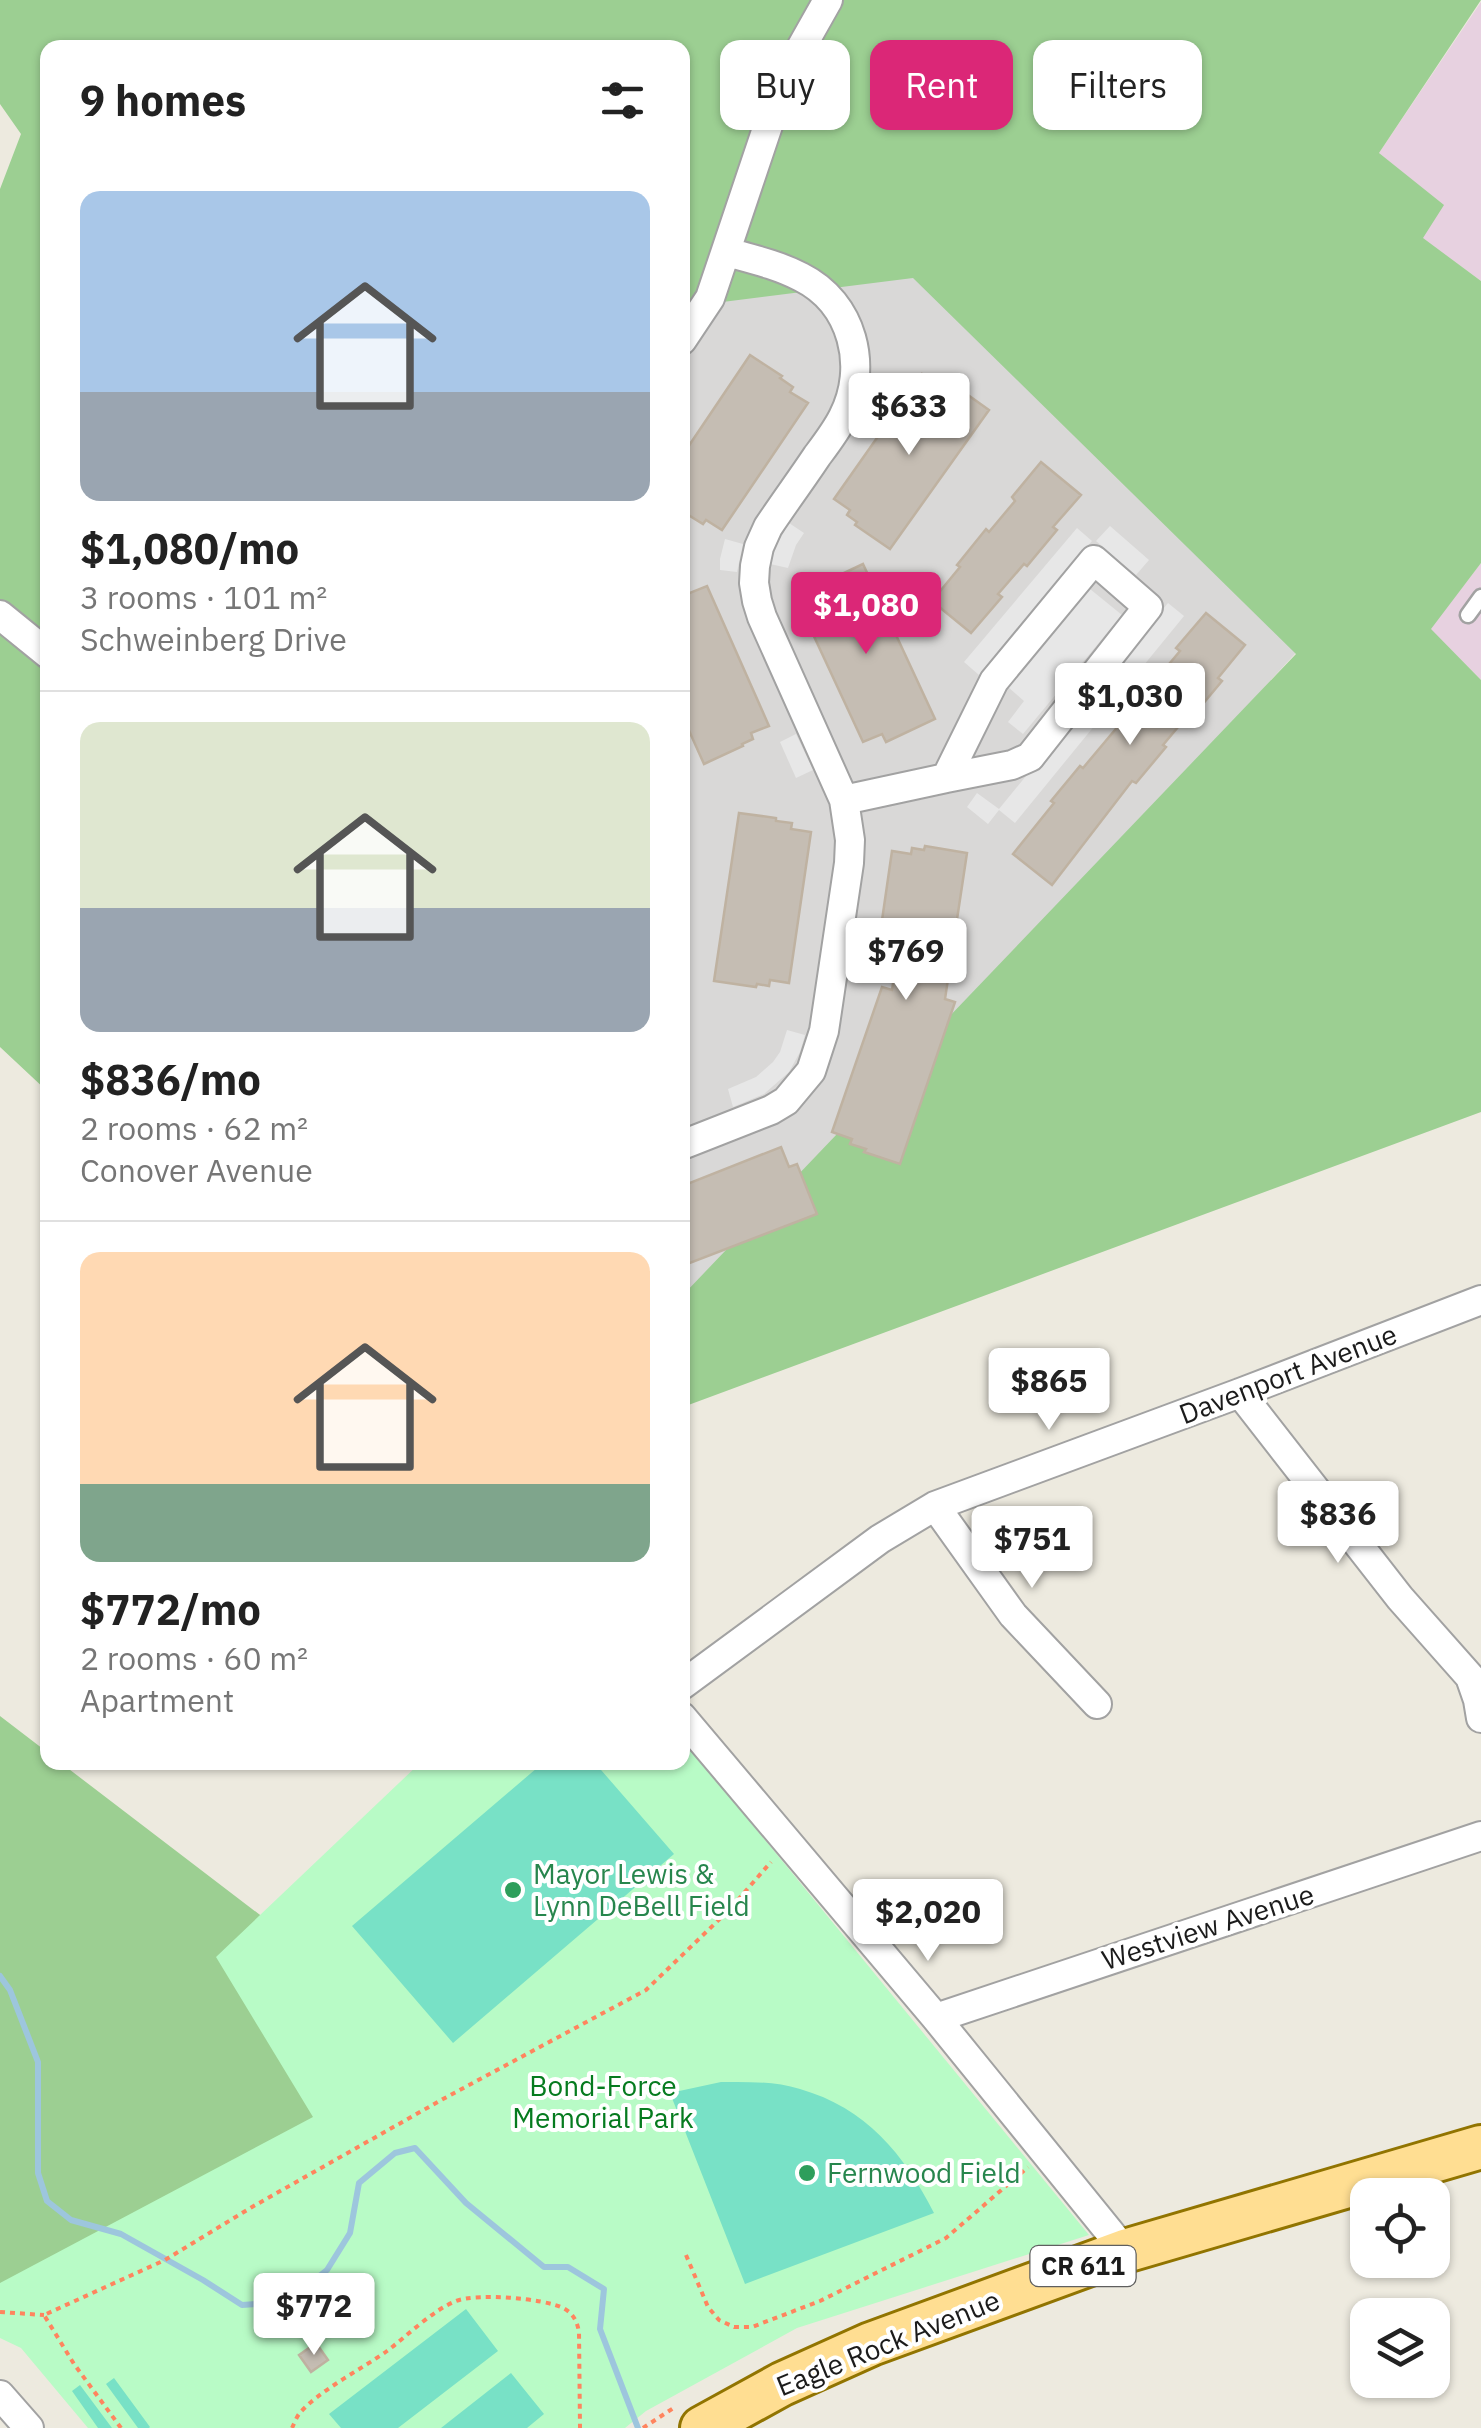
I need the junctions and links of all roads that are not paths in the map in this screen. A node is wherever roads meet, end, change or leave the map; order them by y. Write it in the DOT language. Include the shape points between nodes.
graph roads {
  1 [pos="828,0"];
  2 [pos="728,252"];
  3 [pos="690,328"];
  4 [pos="1481,598"];
  5 [pos="0,614"];
  6 [pos="1468,615"];
  7 [pos="40,647"];
  8 [pos="946,778"];
  9 [pos="844,800"];
  10 [pos="690,1142"];
  11 [pos="1481,1300"];
  12 [pos="1240,1393"];
  13 [pos="935,1506"];
  14 [pos="1476,1672"];
  15 [pos="690,1679"];
  16 [pos="1097,1704"];
  17 [pos="1481,1718"];
  18 [pos="690,1726"];
  19 [pos="1481,1836"];
  20 [pos="936,2018"];
  21 [pos="1481,2147"];
  22 [pos="1126,2251"];
  23 [pos="0,2395"];
  24 [pos="689,2417"];
  25 [pos="29,2428"];
  1 -- 2 [label="street" via="784,78"];
  2 -- 3 [label="street"];
  2 -- 9 [label="street" via="802,277 828,295 840,309 856,356 842,419 768,527 754,584 762,617"];
  4 -- 6 [label="lane"];
  5 -- 7 [label="street"];
  8 -- 8 [label="street" via="994,681 1094,560 1148,606 1030,756"];
  8 -- 9 [label="street"];
  9 -- 10 [label="street" via="847,884 824,1031 810,1071 770,1110"];
  11 -- 12 [label="street, Davenport Avenue"];
  12 -- 13 [label="street, Davenport Avenue"];
  12 -- 14 [label="street" via="1400,1598"];
  13 -- 15 [label="street, Davenport Avenue"];
  13 -- 16 [label="street" via="1014,1615"];
  14 -- 17 [label="street"];
  18 -- 20 [label="street"];
  19 -- 20 [label="street, Westview Avenue"];
  20 -- 22 [label="street"];
  21 -- 22 [label="main road, Eagle Rock Avenue / CR 611"];
  22 -- 24 [label="main road, Eagle Rock Avenue / CR 611"];
  23 -- 25 [label="street"];
}
